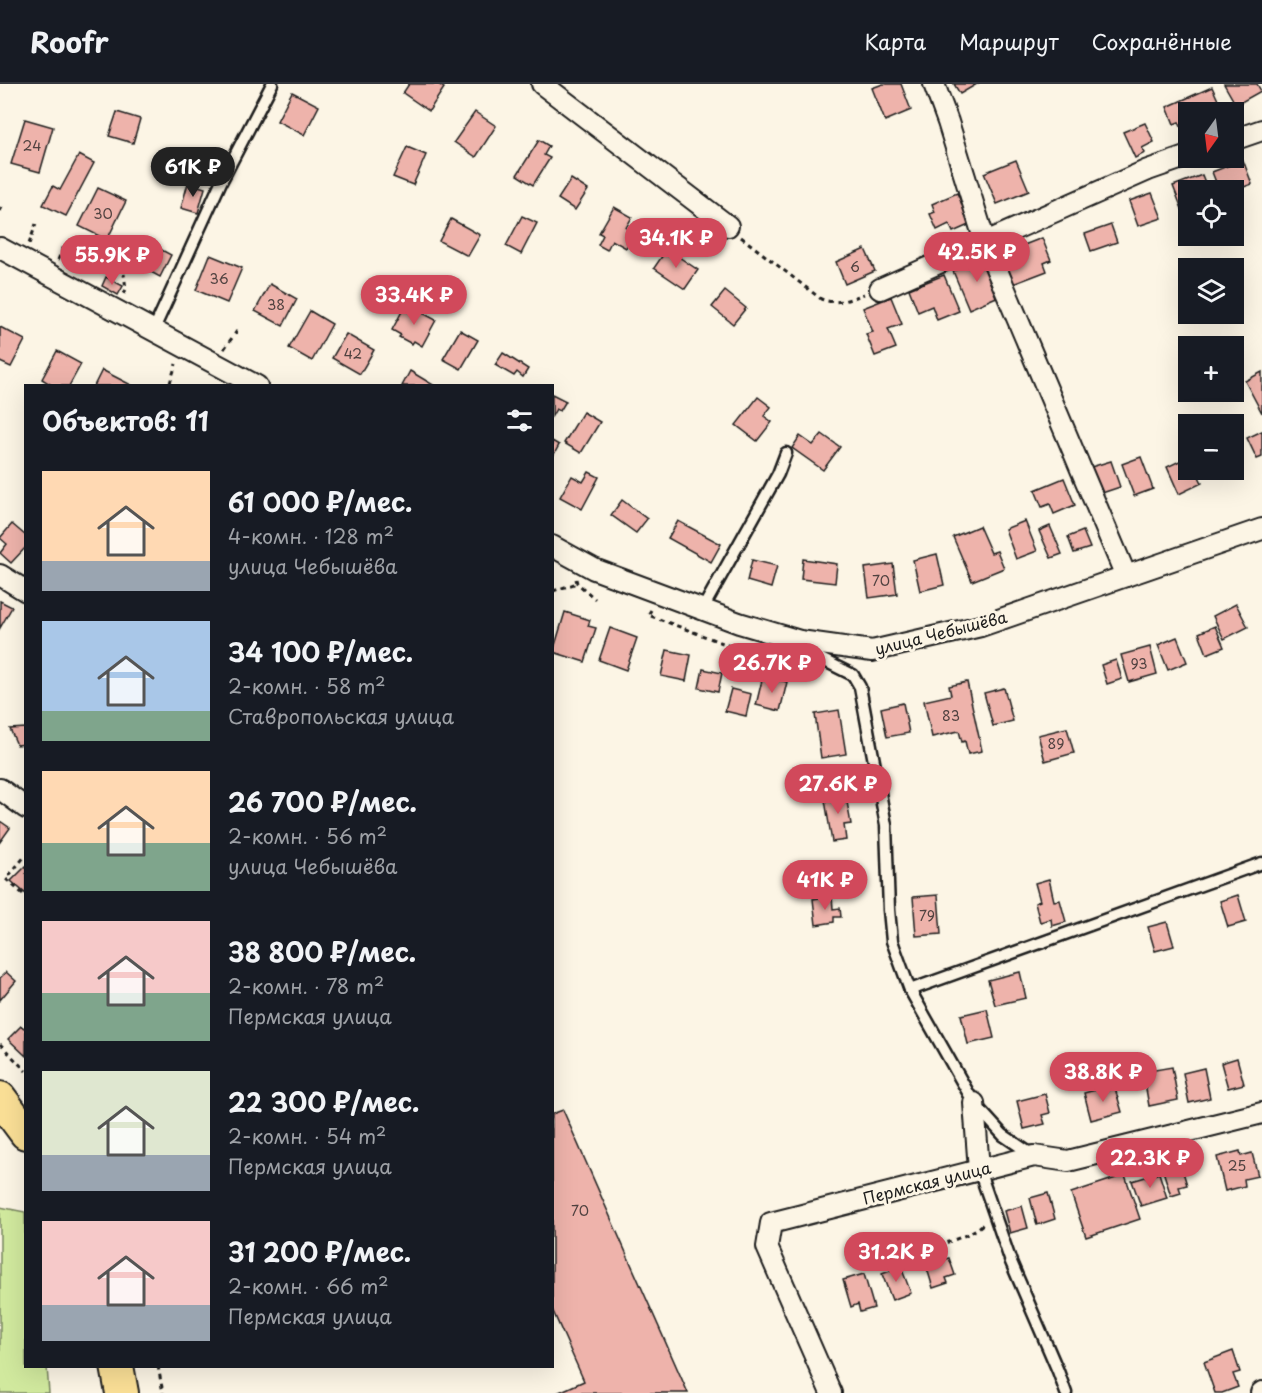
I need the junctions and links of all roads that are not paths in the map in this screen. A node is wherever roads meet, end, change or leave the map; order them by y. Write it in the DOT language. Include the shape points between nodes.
graph roads {
  1 [pos="272,84"];
  2 [pos="542,84"];
  3 [pos="934,84"];
  4 [pos="1262,130"];
  5 [pos="1244,136"];
  6 [pos="1178,160"];
  7 [pos="728,226"];
  8 [pos="985,242"];
  9 [pos="0,248"];
  10 [pos="880,289"];
  11 [pos="154,329"];
  12 [pos="253,384"];
  13 [pos="786,453"];
  14 [pos="1262,529"];
  15 [pos="554,547"];
  16 [pos="0,575"];
  17 [pos="1126,576"];
  18 [pos="24,590"];
  19 [pos="702,609"];
  20 [pos="800,641"];
  21 [pos="0,789"];
  22 [pos="24,807"];
  23 [pos="1262,863"];
  24 [pos="910,990"];
  25 [pos="0,1098"];
  26 [pos="974,1103"];
  27 [pos="1262,1113"];
  28 [pos="24,1130"];
  29 [pos="1034,1156"];
  30 [pos="979,1170"];
  31 [pos="117,1368"];
  32 [pos="122,1393"];
  33 [pos="831,1393"];
  34 [pos="1065,1393"];
  1 -- 11 [label="lane" via="221,182"];
  2 -- 7 [label="street"];
  3 -- 8 [label="street"];
  4 -- 5 [label="street"];
  6 -- 8 [label="street"];
  8 -- 10 [label="street"];
  8 -- 17 [label="street"];
  9 -- 11 [label="street"];
  11 -- 12 [label="street"];
  13 -- 19 [label="lane"];
  14 -- 17 [label="street, улица Чебышёва"];
  15 -- 19 [label="street, улица Чебышёва" via="594,569"];
  16 -- 18 [label="street"];
  17 -- 20 [label="street, улица Чебышёва" via="981,626 872,651"];
  19 -- 20 [label="street, улица Чебышёва"];
  20 -- 24 [label="lane" via="821,659 853,675 860,687 886,825 892,940"];
  21 -- 22 [label="street"];
  23 -- 24 [label="lane"];
  24 -- 26 [label="lane"];
  25 -- 28 [label="main road"];
  26 -- 29 [label="lane" via="1003,1135"];
  26 -- 30 [label="street"];
  27 -- 29 [label="street, Пермская улица" via="1068,1161"];
  29 -- 30 [label="street, Пермская улица"];
  30 -- 33 [label="street, Пермская улица" via="771,1223 767,1247"];
  30 -- 34 [label="lane" via="1011,1262"];
  31 -- 32 [label="main road"];
}
